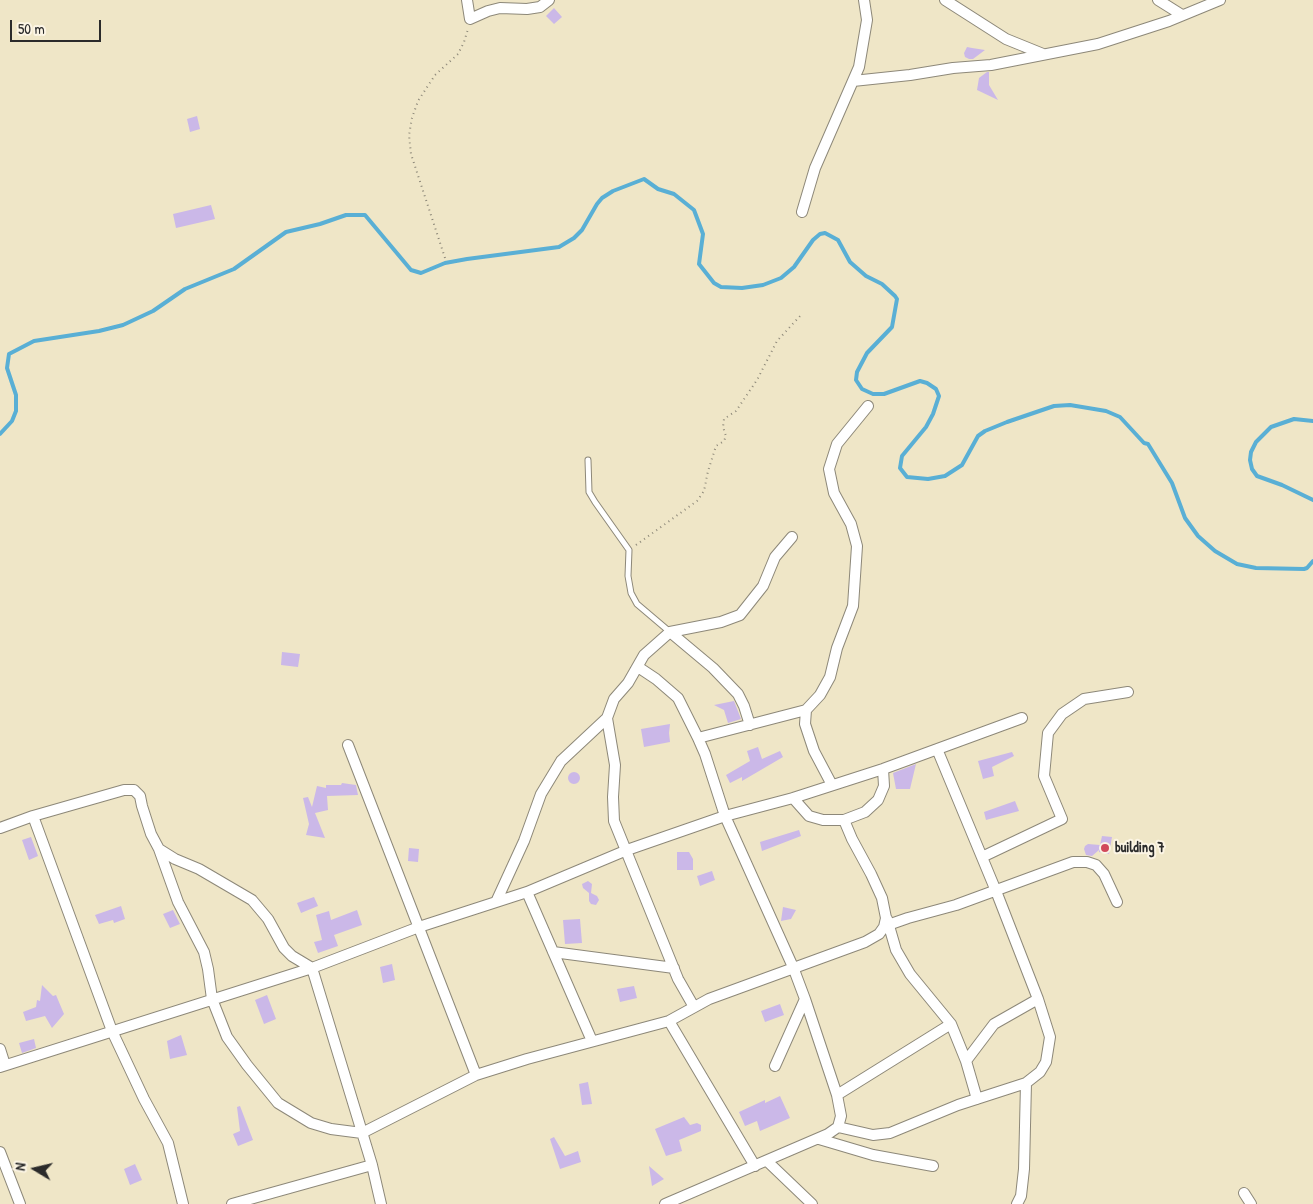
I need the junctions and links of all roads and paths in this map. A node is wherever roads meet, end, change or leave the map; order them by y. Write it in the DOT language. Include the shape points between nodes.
graph roads {
  1 [pos="467,0"];
  2 [pos="549,0"];
  3 [pos="864,0"];
  4 [pos="945,0"];
  5 [pos="1158,0"];
  6 [pos="1220,0"];
  7 [pos="1182,15"];
  8 [pos="470,19"];
  9 [pos="1044,55"];
  10 [pos="854,81"];
  11 [pos="802,212"];
  12 [pos="445,258"];
  13 [pos="802,316"];
  14 [pos="868,406"];
  15 [pos="588,460"];
  16 [pos="792,538"];
  17 [pos="629,550"];
  18 [pos="670,632"];
  19 [pos="638,666"];
  20 [pos="1128,692"];
  21 [pos="806,710"];
  22 [pos="607,718"];
  23 [pos="1022,718"];
  24 [pos="750,725"];
  25 [pos="698,738"];
  26 [pos="348,745"];
  27 [pos="937,749"];
  28 [pos="883,768"];
  29 [pos="832,785"];
  30 [pos="793,798"];
  31 [pos="33,816"];
  32 [pos="725,816"];
  33 [pos="844,820"];
  34 [pos="0,828"];
  35 [pos="159,849"];
  36 [pos="627,850"];
  37 [pos="982,857"];
  38 [pos="996,891"];
  39 [pos="527,892"];
  40 [pos="496,902"];
  41 [pos="1116,902"];
  42 [pos="887,922"];
  43 [pos="419,927"];
  44 [pos="554,952"];
  45 [pos="793,967"];
  46 [pos="312,968"];
  47 [pos="674,968"];
  48 [pos="212,999"];
  49 [pos="805,999"];
  50 [pos="1038,999"];
  51 [pos="694,1007"];
  52 [pos="669,1020"];
  53 [pos="951,1024"];
  54 [pos="112,1031"];
  55 [pos="592,1041"];
  56 [pos="0,1050"];
  57 [pos="966,1061"];
  58 [pos="3,1066"];
  59 [pos="775,1066"];
  60 [pos="476,1075"];
  61 [pos="1026,1083"];
  62 [pos="836,1095"];
  63 [pos="977,1099"];
  64 [pos="838,1126"];
  65 [pos="362,1133"];
  66 [pos="819,1139"];
  67 [pos="0,1152"];
  68 [pos="767,1161"];
  69 [pos="372,1165"];
  70 [pos="756,1166"];
  71 [pos="933,1166"];
  72 [pos="1244,1194"];
  73 [pos="20,1204"];
  74 [pos="183,1204"];
  75 [pos="232,1204"];
  76 [pos="381,1204"];
  77 [pos="665,1204"];
  78 [pos="812,1204"];
  79 [pos="1017,1204"];
  80 [pos="1252,1204"];
  1 -- 8 [label="street"];
  2 -- 8 [label="street" via="540,7 500,8"];
  3 -- 10 [label="street" via="867,20"];
  4 -- 9 [label="street" via="1006,39"];
  5 -- 7 [label="street"];
  6 -- 7 [label="street"];
  7 -- 9 [label="street" via="1098,44"];
  8 -- 12 [label="path" via="458,54 435,75 418,101 410,135 411,154"];
  9 -- 10 [label="street" via="991,65"];
  10 -- 11 [label="street" via="815,168"];
  13 -- 17 [label="path" via="777,341 757,380 736,411 724,420 726,436 716,446 704,491 697,501"];
  14 -- 21 [label="street" via="837,444 830,469 834,493 851,524 858,546 853,606 830,677"];
  15 -- 17 [label="lane" via="589,492"];
  16 -- 18 [label="street" via="775,557 764,586 740,615"];
  17 -- 18 [label="lane" via="631,593 638,604"];
  18 -- 19 [label="street" via="644,655"];
  18 -- 24 [label="street" via="714,668 738,694"];
  19 -- 22 [label="street" via="614,699"];
  19 -- 25 [label="street" via="678,698"];
  20 -- 37 [label="street" via="1084,699 1062,714 1048,733 1044,776 1062,819"];
  21 -- 24 [label="street"];
  21 -- 29 [label="street" via="805,724 814,751"];
  22 -- 36 [label="street" via="615,765 614,822"];
  22 -- 40 [label="street" via="561,761 541,794"];
  23 -- 27 [label="street"];
  24 -- 25 [label="street"];
  25 -- 32 [label="street"];
  26 -- 43 [label="street"];
  27 -- 28 [label="street"];
  27 -- 37 [label="street"];
  28 -- 29 [label="street"];
  28 -- 33 [label="street" via="884,786 878,800 865,812"];
  29 -- 30 [label="street"];
  30 -- 32 [label="street"];
  30 -- 33 [label="street" via="809,816"];
  31 -- 34 [label="street"];
  31 -- 35 [label="street" via="134,790 140,796"];
  31 -- 54 [label="street"];
  32 -- 36 [label="street"];
  32 -- 45 [label="street"];
  33 -- 42 [label="street" via="882,898"];
  35 -- 46 [label="street" via="252,900 268,919 284,948"];
  35 -- 48 [label="street" via="178,902 204,952"];
  36 -- 39 [label="street"];
  36 -- 47 [label="street"];
  37 -- 38 [label="street"];
  38 -- 41 [label="street" via="1074,862 1087,862 1096,865 1104,874"];
  38 -- 42 [label="street" via="956,905"];
  38 -- 50 [label="street"];
  39 -- 40 [label="street"];
  39 -- 44 [label="street"];
  40 -- 43 [label="street"];
  42 -- 45 [label="street" via="878,934 865,942"];
  42 -- 53 [label="street" via="896,950 910,974"];
  43 -- 46 [label="street"];
  43 -- 60 [label="street"];
  44 -- 47 [label="street"];
  44 -- 55 [label="street"];
  45 -- 49 [label="street"];
  45 -- 51 [label="street"];
  46 -- 48 [label="street"];
  46 -- 65 [label="street"];
  47 -- 51 [label="street"];
  48 -- 54 [label="street"];
  48 -- 65 [label="street" via="227,1037 278,1103 311,1122 331,1129"];
  49 -- 59 [label="street"];
  49 -- 62 [label="street"];
  50 -- 57 [label="street" via="994,1024"];
  50 -- 61 [label="street" via="1050,1037 1046,1062 1040,1072"];
  51 -- 52 [label="street"];
  52 -- 55 [label="street"];
  52 -- 70 [label="street"];
  53 -- 57 [label="street"];
  53 -- 62 [label="street"];
  54 -- 58 [label="street"];
  54 -- 74 [label="street" via="168,1143"];
  55 -- 60 [label="street"];
  56 -- 58 [label="street"];
  57 -- 63 [label="street"];
  60 -- 65 [label="street"];
  61 -- 63 [label="street"];
  61 -- 79 [label="street" via="1024,1169"];
  62 -- 64 [label="street" via="841,1116"];
  63 -- 64 [label="street" via="890,1134 873,1135"];
  64 -- 66 [label="street"];
  65 -- 69 [label="street"];
  66 -- 68 [label="street"];
  66 -- 71 [label="street" via="873,1156"];
  67 -- 73 [label="street"];
  68 -- 70 [label="street"];
  68 -- 78 [label="street"];
  69 -- 75 [label="street"];
  69 -- 76 [label="street"];
  70 -- 77 [label="street"];
  72 -- 80 [label="street"];
}
